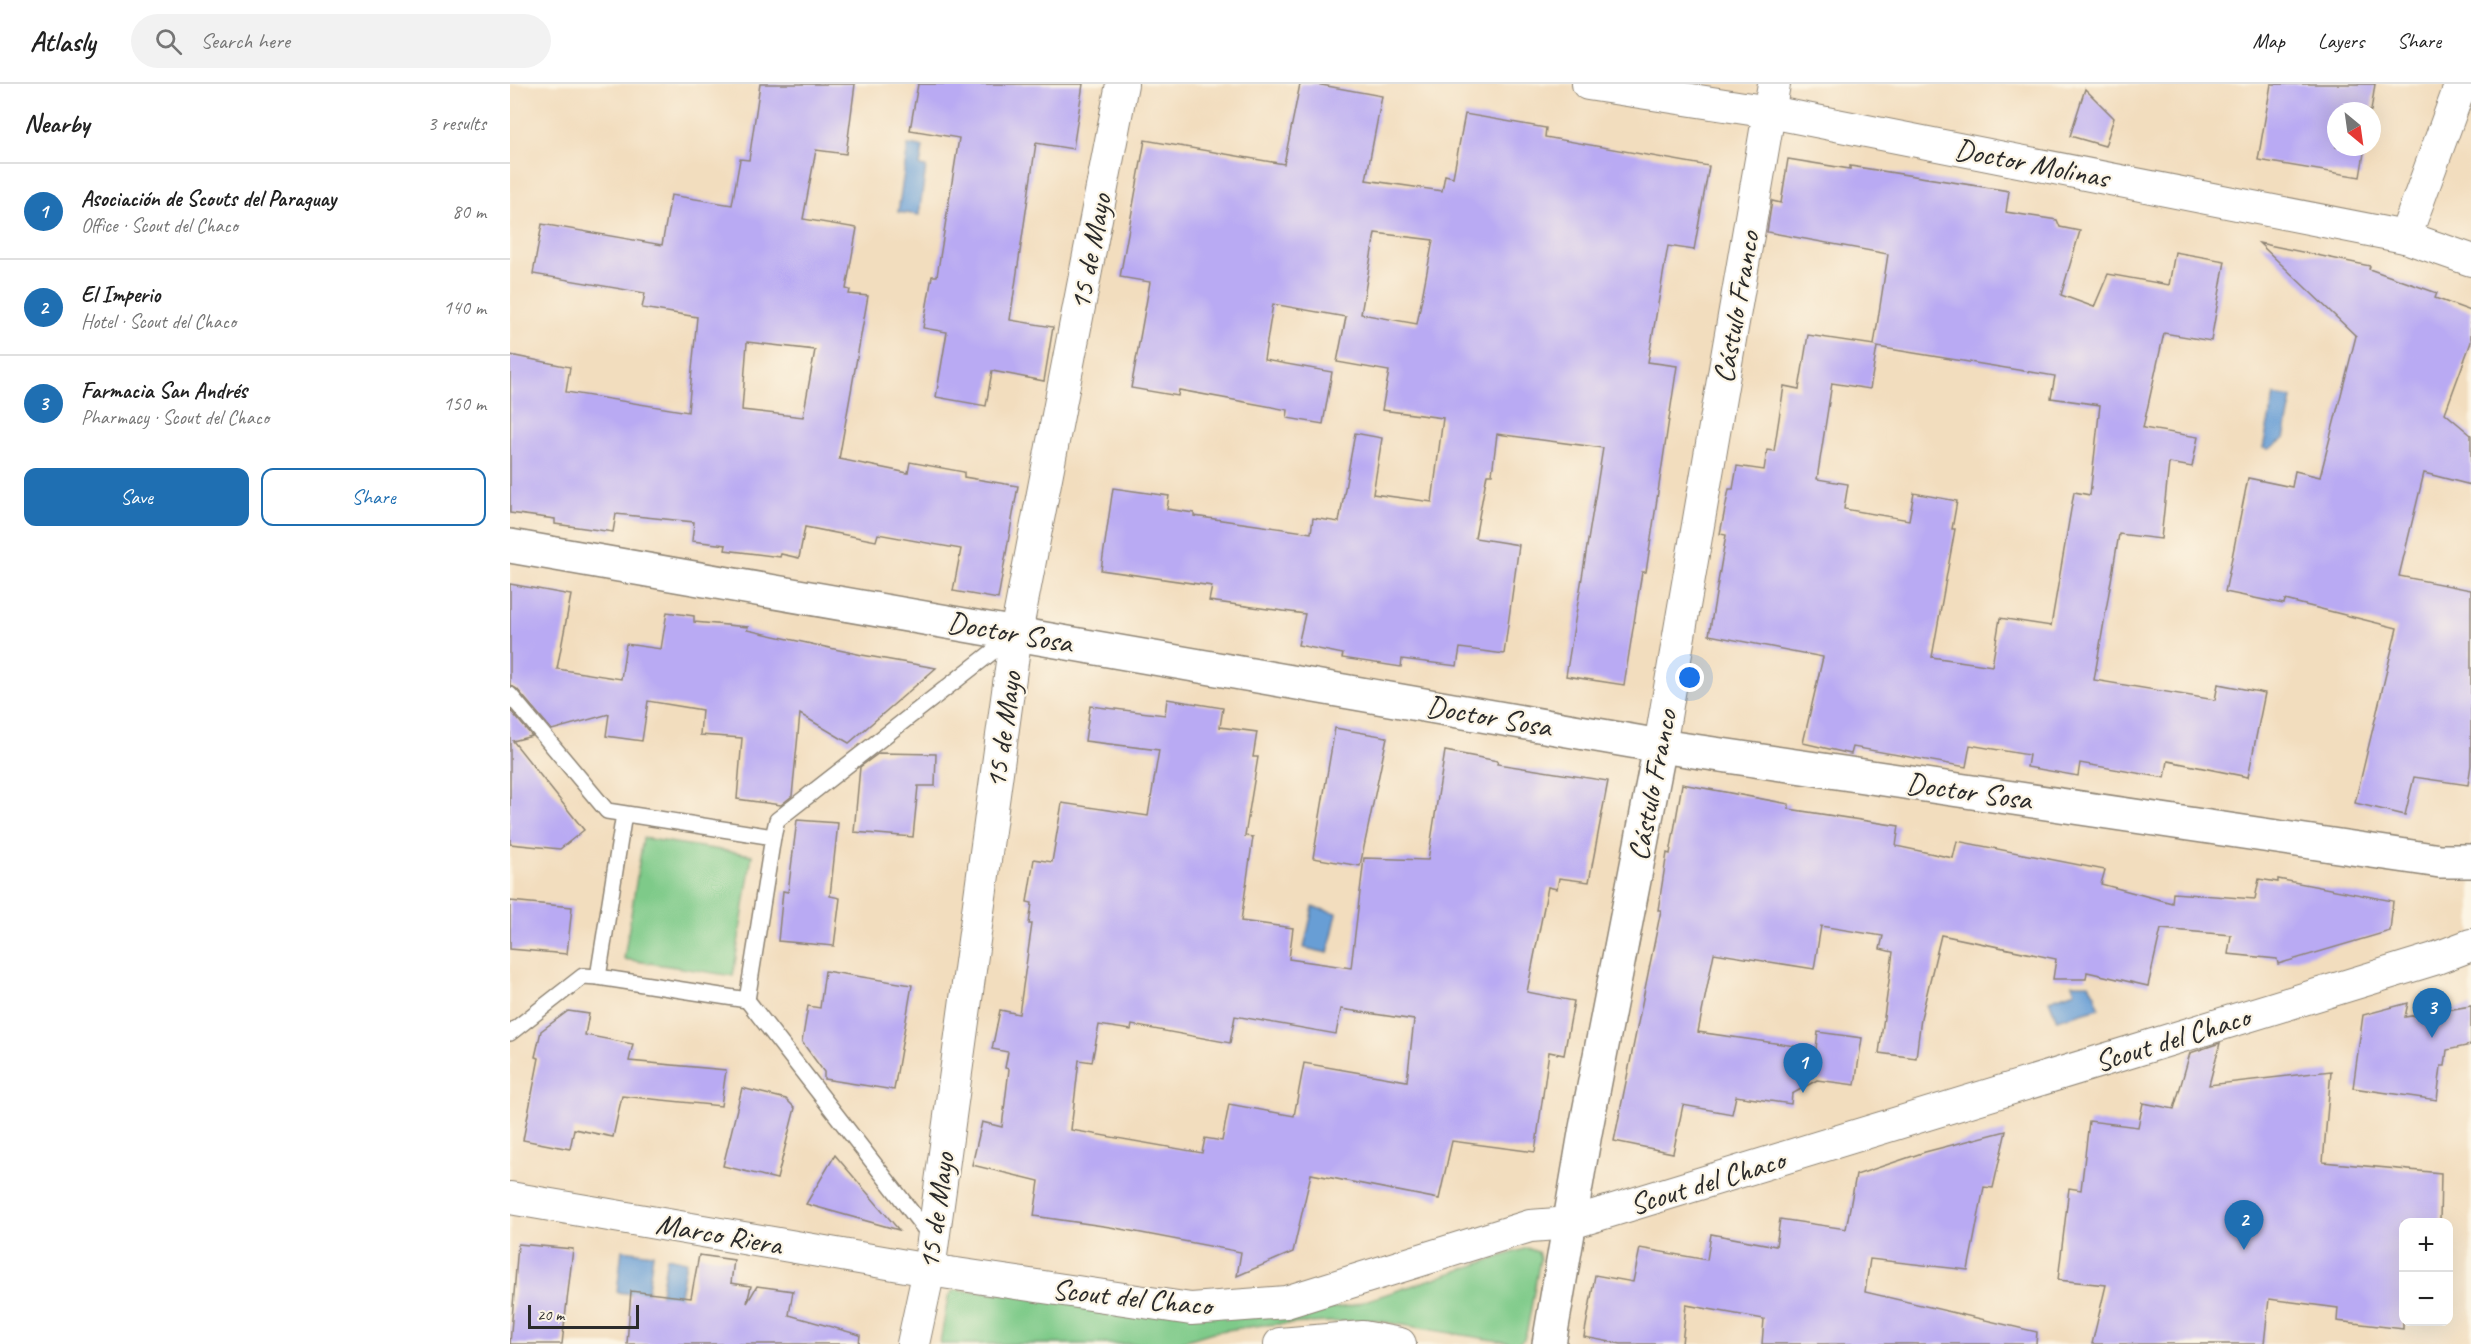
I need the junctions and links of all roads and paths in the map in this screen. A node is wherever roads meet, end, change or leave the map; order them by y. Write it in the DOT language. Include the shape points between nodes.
graph roads {
  1 [pos="1122,84"];
  2 [pos="1588,84"];
  3 [pos="2461,84"];
  4 [pos="1772,98"];
  5 [pos="2405,237"];
  6 [pos="2471,260"];
  7 [pos="510,546"];
  8 [pos="1016,633"];
  9 [pos="510,695"];
  10 [pos="1660,746"];
  11 [pos="624,814"];
  12 [pos="773,837"];
  13 [pos="2471,861"];
  14 [pos="2471,945"];
  15 [pos="598,977"];
  16 [pos="747,1000"];
  17 [pos="510,1033"];
  18 [pos="510,1198"];
  19 [pos="1571,1223"];
  20 [pos="933,1239"];
  21 [pos="929,1270"];
  22 [pos="913,1344"];
  23 [pos="1280,1344"];
  24 [pos="1400,1344"];
  25 [pos="1549,1344"];
  1 -- 8 [label="street, 15 de Mayo"];
  2 -- 4 [label="street, Doctor Molinas"];
  3 -- 5 [label="street"];
  4 -- 5 [label="street, Doctor Molinas"];
  4 -- 10 [label="street, Cástulo Franco"];
  5 -- 6 [label="street, Doctor Molinas"];
  7 -- 8 [label="street, Doctor Sosa"];
  8 -- 10 [label="street, Doctor Sosa"];
  8 -- 12 [label="lane" via="777,820"];
  8 -- 20 [label="street, 15 de Mayo"];
  9 -- 11 [label="lane" via="607,811"];
  10 -- 13 [label="street, Doctor Sosa" via="2440,861"];
  10 -- 19 [label="street, Cástulo Franco"];
  11 -- 12 [label="lane"];
  11 -- 15 [label="lane"];
  12 -- 16 [label="lane"];
  14 -- 19 [label="street, Scout del Chaco"];
  15 -- 16 [label="lane"];
  15 -- 17 [label="lane" via="583,975"];
  16 -- 20 [label="lane"];
  18 -- 21 [label="street, Marco Riera"];
  19 -- 21 [label="street, Scout del Chaco" via="1530,1226 1286,1302 1191,1310"];
  19 -- 25 [label="street, Cástulo Franco"];
  20 -- 21 [label="street, 15 de Mayo"];
  21 -- 22 [label="street, 15 de Mayo"];
  23 -- 24 [label="street" via="1363,1337"];
}
